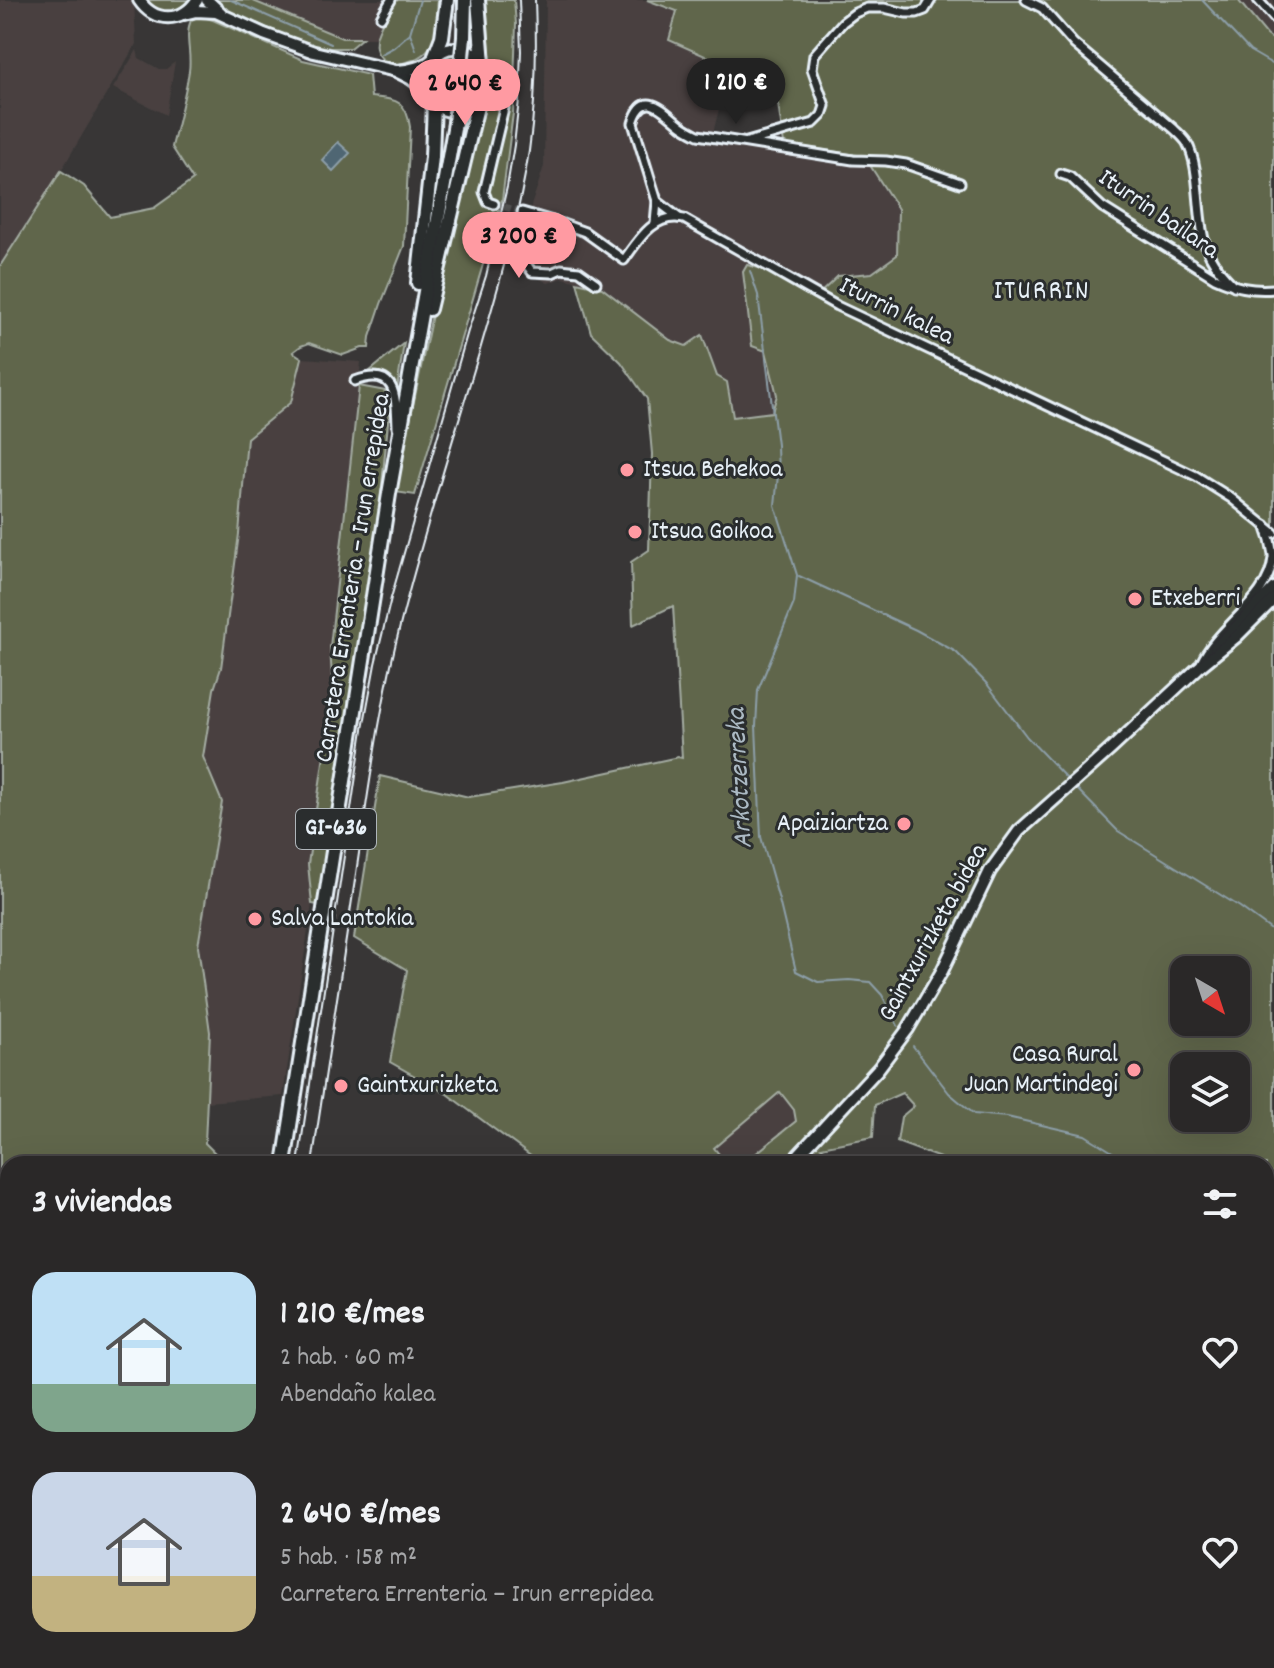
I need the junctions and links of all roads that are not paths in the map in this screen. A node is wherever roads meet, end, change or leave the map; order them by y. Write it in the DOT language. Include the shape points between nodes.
graph roads {
  1 [pos="139,0"];
  2 [pos="197,0"];
  3 [pos="207,0"];
  4 [pos="447,0"];
  5 [pos="465,0"];
  6 [pos="478,0"];
  7 [pos="931,0"];
  8 [pos="1026,0"];
  9 [pos="1258,0"];
  10 [pos="184,14"];
  11 [pos="222,14"];
  12 [pos="1274,18"];
  13 [pos="432,59"];
  14 [pos="483,64"];
  15 [pos="396,71"];
  16 [pos="487,79"];
  17 [pos="425,89"];
  18 [pos="480,100"];
  19 [pos="434,103"];
  20 [pos="504,104"];
  21 [pos="743,143"];
  22 [pos="1061,174"];
  23 [pos="960,183"];
  24 [pos="657,201"];
  25 [pos="494,204"];
  26 [pos="522,212"];
  27 [pos="532,215"];
  28 [pos="679,218"];
  29 [pos="655,223"];
  30 [pos="596,283"];
  31 [pos="1234,286"];
  32 [pos="1274,289"];
  33 [pos="415,342"];
  34 [pos="410,369"];
  35 [pos="355,381"];
  36 [pos="398,440"];
  37 [pos="1264,523"];
  38 [pos="1273,532"];
  39 [pos="1274,559"];
  40 [pos="1274,594"];
  41 [pos="1198,668"];
  42 [pos="285,1156"];
  43 [pos="797,1156"];
  1 -- 10 [label="main road" via="162,18"];
  2 -- 10 [label="main road"];
  3 -- 11 [label="main road"];
  4 -- 13 [label="main road" via="442,37"];
  5 -- 33 [label="main road, Carretera Errenteria – Irun errepidea / GI-636, bridge" via="455,123"];
  6 -- 14 [label="main road"];
  7 -- 21 [label="street" via="917,13 867,8 843,22 814,55 812,69 825,106 822,115 814,123"];
  8 -- 31 [label="street, Iturrin bailara" via="1042,8 1074,44 1186,142 1209,255"];
  9 -- 12 [label="street"];
  10 -- 11 [label="main road"];
  11 -- 15 [label="main road" via="314,52"];
  13 -- 14 [label="main road" via="448,48 460,48"];
  13 -- 15 [label="main road"];
  13 -- 17 [label="main road" via="424,75"];
  14 -- 16 [label="main road"];
  15 -- 17 [label="main road"];
  16 -- 18 [label="main road"];
  16 -- 20 [label="street"];
  17 -- 19 [label="main road"];
  18 -- 19 [label="main road" via="457,111"];
  18 -- 20 [label="street" via="494,96"];
  18 -- 34 [label="main road" via="419,354"];
  19 -- 33 [label="main road" via="411,333"];
  20 -- 25 [label="street" via="484,192"];
  21 -- 23 [label="street" via="906,164"];
  21 -- 24 [label="street" via="698,135 658,105 641,108 633,123"];
  22 -- 31 [label="street, Iturrin bailara" via="1102,207"];
  24 -- 28 [label="street, Iturrin kalea"];
  24 -- 29 [label="street"];
  26 -- 27 [label="street"];
  27 -- 29 [label="street" via="585,232 624,260"];
  27 -- 30 [label="street" via="523,250 532,272 579,271"];
  28 -- 29 [label="street"];
  28 -- 37 [label="street, Iturrin kalea" via="837,306 1196,476"];
  31 -- 32 [label="street, Iturrin bailara"];
  33 -- 34 [label="main road, Carretera Errenteria – Irun errepidea / GI-636"];
  34 -- 36 [label="main road, Carretera Errenteria – Irun errepidea / GI-636"];
  35 -- 36 [label="street" via="376,376 393,388"];
  36 -- 42 [label="main road, Carretera Errenteria – Irun errepidea / GI-636"];
  37 -- 38 [label="street, Iturrin kalea"];
  37 -- 39 [label="street"];
  39 -- 41 [label="street" via="1263,588 1215,640"];
  40 -- 41 [label="main road, Gaintxurizketa bidea"];
  40 -- 41 [label="main road, Gaintxurizketa bidea" via="1236,637"];
  41 -- 43 [label="main road, Gaintxurizketa bidea" via="1009,843 908,1029"];
}
